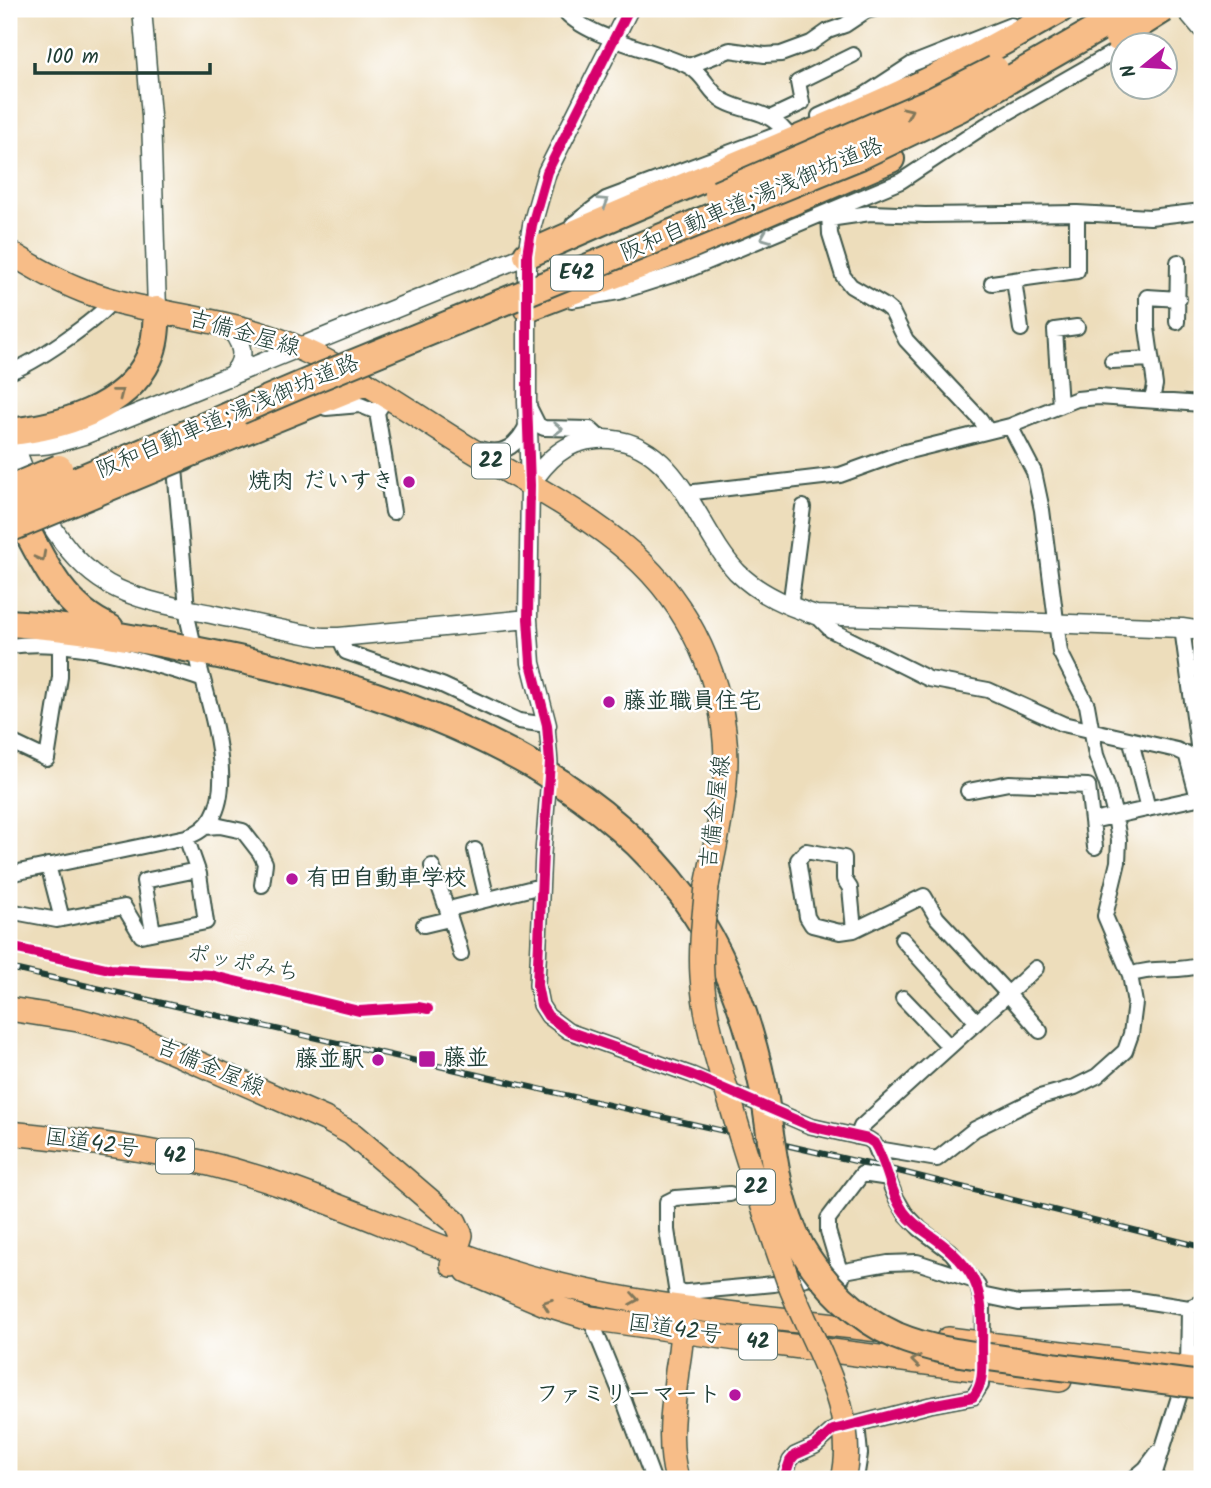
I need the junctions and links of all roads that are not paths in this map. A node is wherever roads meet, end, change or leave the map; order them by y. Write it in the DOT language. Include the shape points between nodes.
graph roads {
  1 [pos="142,9"];
  2 [pos="563,9"];
  3 [pos="629,9"];
  4 [pos="874,9"];
  5 [pos="1044,9"];
  6 [pos="1061,9"];
  7 [pos="1099,9"];
  8 [pos="1126,9"];
  9 [pos="1132,9"];
  10 [pos="1164,9"];
  11 [pos="1184,9"];
  12 [pos="1202,29"];
  13 [pos="1146,32"];
  14 [pos="1149,32"];
  15 [pos="615,38"];
  16 [pos="1110,54"];
  17 [pos="853,55"];
  18 [pos="689,66"];
  19 [pos="770,118"];
  20 [pos="786,132"];
  21 [pos="1202,211"];
  22 [pos="1077,213"];
  23 [pos="829,216"];
  24 [pos="9,251"];
  25 [pos="527,255"];
  26 [pos="1178,262"];
  27 [pos="1014,280"];
  28 [pos="992,283"];
  29 [pos="1179,299"];
  30 [pos="113,300"];
  31 [pos="527,308"];
  32 [pos="157,310"];
  33 [pos="1177,322"];
  34 [pos="225,325"];
  35 [pos="1077,327"];
  36 [pos="1021,329"];
  37 [pos="299,348"];
  38 [pos="1150,359"];
  39 [pos="1112,361"];
  40 [pos="9,372"];
  41 [pos="229,377"];
  42 [pos="363,383"];
  43 [pos="1152,400"];
  44 [pos="527,401"];
  45 [pos="1202,404"];
  46 [pos="382,405"];
  47 [pos="1060,406"];
  48 [pos="528,423"];
  49 [pos="1010,426"];
  50 [pos="988,431"];
  51 [pos="10,439"];
  52 [pos="601,439"];
  53 [pos="459,442"];
  54 [pos="530,485"];
  55 [pos="9,489"];
  56 [pos="686,493"];
  57 [pos="9,497"];
  58 [pos="803,507"];
  59 [pos="9,509"];
  60 [pos="393,512"];
  61 [pos="9,528"];
  62 [pos="790,607"];
  63 [pos="187,609"];
  64 [pos="816,615"];
  65 [pos="528,619"];
  66 [pos="1056,622"];
  67 [pos="9,623"];
  68 [pos="1182,628"];
  69 [pos="1202,631"];
  70 [pos="339,637"];
  71 [pos="135,638"];
  72 [pos="193,642"];
  73 [pos="60,645"];
  74 [pos="9,646"];
  75 [pos="198,660"];
  76 [pos="1195,669"];
  77 [pos="202,679"];
  78 [pos="547,724"];
  79 [pos="1092,732"];
  80 [pos="9,741"];
  81 [pos="1131,741"];
  82 [pos="1186,753"];
  83 [pos="1201,761"];
  84 [pos="968,791"];
  85 [pos="1200,798"];
  86 [pos="1147,809"];
  87 [pos="1115,816"];
  88 [pos="1092,821"];
  89 [pos="205,827"];
  90 [pos="186,836"];
  91 [pos="1095,846"];
  92 [pos="475,850"];
  93 [pos="48,866"];
  94 [pos="432,866"];
  95 [pos="197,870"];
  96 [pos="9,874"];
  97 [pos="262,885"];
  98 [pos="541,886"];
  99 [pos="487,899"];
  100 [pos="9,911"];
  101 [pos="449,914"];
  102 [pos="62,919"];
  103 [pos="424,925"];
  104 [pos="854,930"];
  105 [pos="153,933"];
  106 [pos="902,939"];
  107 [pos="461,954"];
  108 [pos="1202,965"];
  109 [pos="1036,968"];
  110 [pos="1129,975"];
  111 [pos="1008,993"];
  112 [pos="903,998"];
  113 [pos="9,1009"];
  114 [pos="976,1021"];
  115 [pos="1040,1031"];
  116 [pos="949,1046"];
  117 [pos="9,1133"];
  118 [pos="857,1137"];
  119 [pos="878,1149"];
  120 [pos="889,1178"];
  121 [pos="730,1194"];
  122 [pos="455,1258"];
  123 [pos="840,1271"];
  124 [pos="975,1281"];
  125 [pos="981,1295"];
  126 [pos="678,1299"];
  127 [pos="1195,1305"];
  128 [pos="590,1318"];
  129 [pos="844,1326"];
  130 [pos="683,1330"];
  131 [pos="982,1343"];
  132 [pos="982,1370"];
  133 [pos="1195,1383"];
  134 [pos="857,1424"];
  135 [pos="1165,1442"];
  136 [pos="653,1479"];
  137 [pos="677,1479"];
  138 [pos="785,1479"];
  139 [pos="843,1479"];
  140 [pos="856,1479"];
  141 [pos="1133,1479"];
  142 [pos="1153,1479"];
  1 -- 32 [label="street" via="151,116"];
  2 -- 15 [label="street" via="580,23"];
  3 -- 15 [label="street"];
  4 -- 18 [label="street" via="811,44 781,54 730,50"];
  5 -- 20 [label="street" via="912,64 863,96"];
  6 -- 25 [label="highway" via="926,82"];
  55 -- 7 [label="highway, 阪和自動車道;湯浅御坊道路 / E42, one-way, bridge" via="813,154 982,76"];
  8 -- 13 [label="street"];
  9 -- 59 [label="highway, 阪和自動車道;湯浅御坊道路 / E42, bridge" via="989,92 860,156"];
  10 -- 31 [label="highway, bridge" via="986,114 891,159 682,249"];
  11 -- 12 [label="street"];
  11 -- 14 [label="street"];
  15 -- 18 [label="street"];
  15 -- 25 [label="street" via="547,172"];
  16 -- 23 [label="street" via="986,125 901,181"];
  17 -- 19 [label="street" via="797,82 802,103"];
  18 -- 19 [label="street" via="715,95"];
  19 -- 20 [label="street"];
  25 -- 20 [label="street, one-way" via="606,199"];
  21 -- 22 [label="street" via="1150,217"];
  22 -- 23 [label="street"];
  22 -- 27 [label="street" via="1077,271"];
  23 -- 31 [label="street, one-way" via="619,292"];
  23 -- 50 [label="street" via="843,276 892,312 906,340"];
  24 -- 30 [label="main road, 吉備金屋線 / 22" via="58,279"];
  25 -- 31 [label="street"];
  25 -- 37 [label="street"];
  26 -- 29 [label="street"];
  27 -- 28 [label="street"];
  27 -- 36 [label="street"];
  29 -- 33 [label="street"];
  29 -- 38 [label="street" via="1147,297"];
  30 -- 32 [label="main road, 吉備金屋線 / 22"];
  30 -- 40 [label="street" via="75,332"];
  31 -- 44 [label="street"];
  32 -- 34 [label="main road, 吉備金屋線 / 22"];
  51 -- 32 [label="highway, one-way" via="102,405 131,384 154,345"];
  34 -- 37 [label="main road, 吉備金屋線 / 22"];
  34 -- 41 [label="street" via="242,351 240,365"];
  35 -- 47 [label="street" via="1055,330"];
  37 -- 41 [label="street"];
  37 -- 42 [label="main road, 吉備金屋線 / 22"];
  38 -- 39 [label="street"];
  38 -- 43 [label="street" via="1155,385"];
  41 -- 51 [label="street" via="64,442 39,445"];
  42 -- 46 [label="main road, 吉備金屋線 / 22"];
  42 -- 61 [label="highway, bridge"];
  43 -- 45 [label="street"];
  43 -- 47 [label="street" via="1098,397"];
  44 -- 48 [label="street"];
  44 -- 52 [label="street, one-way" via="538,425 551,430 590,429"];
  46 -- 53 [label="main road, 吉備金屋線 / 22"];
  46 -- 60 [label="street"];
  46 -- 63 [label="street" via="321,409 175,468"];
  47 -- 49 [label="street"];
  48 -- 53 [label="street" via="517,443 503,451 494,453"];
  48 -- 54 [label="street"];
  49 -- 50 [label="street"];
  49 -- 66 [label="street" via="1034,472"];
  50 -- 56 [label="street" via="901,453 840,475"];
  51 -- 63 [label="street" via="41,508 87,568 126,592"];
  52 -- 54 [label="street" via="576,442 561,450"];
  52 -- 56 [label="street" via="639,447 665,466"];
  53 -- 54 [label="main road, 吉備金屋線 / 22"];
  54 -- 65 [label="street"];
  54 -- 139 [label="main road, 吉備金屋線 / 22, bridge" via="630,553 673,598 711,673 722,716 726,760 707,886 701,955 704,995 712,1037 770,1228 840,1410 847,1448"];
  56 -- 62 [label="street" via="712,539 738,572"];
  57 -- 71 [label="highway, one-way" via="65,596 97,622"];
  58 -- 62 [label="street"];
  62 -- 64 [label="street"];
  63 -- 70 [label="street" via="303,634"];
  63 -- 72 [label="street"];
  64 -- 66 [label="street"];
  64 -- 79 [label="street" via="831,630 929,679 988,690"];
  65 -- 70 [label="street"];
  65 -- 78 [label="street" via="531,663"];
  66 -- 68 [label="street"];
  66 -- 79 [label="street" via="1060,652 1087,705"];
  67 -- 71 [label="highway"];
  68 -- 69 [label="street"];
  68 -- 76 [label="street"];
  70 -- 78 [label="street" via="346,652 442,685 519,721"];
  71 -- 133 [label="highway, bridge" via="352,687 461,728 561,783 606,815 646,852 707,929 738,994 763,1087 778,1177 800,1245 838,1296 875,1324 921,1344 962,1353"];
  73 -- 74 [label="street"];
  73 -- 77 [label="street"];
  73 -- 80 [label="street" via="60,677 47,759"];
  75 -- 77 [label="street"];
  76 -- 83 [label="street"];
  77 -- 89 [label="street" via="223,773 219,801"];
  78 -- 98 [label="street" via="550,763"];
  79 -- 81 [label="street"];
  79 -- 87 [label="street"];
  81 -- 82 [label="street"];
  81 -- 86 [label="street"];
  82 -- 83 [label="street"];
  82 -- 85 [label="street"];
  84 -- 88 [label="street" via="1009,783 1088,786"];
  85 -- 86 [label="street"];
  86 -- 87 [label="street"];
  87 -- 88 [label="street"];
  87 -- 110 [label="street" via="1118,862 1105,916"];
  88 -- 91 [label="street"];
  89 -- 90 [label="street"];
  89 -- 97 [label="street" via="243,831 265,863"];
  90 -- 93 [label="street"];
  90 -- 95 [label="street"];
  92 -- 99 [label="street"];
  93 -- 96 [label="street"];
  93 -- 102 [label="street"];
  94 -- 101 [label="street"];
  95 -- 105 [label="street" via="206,922"];
  95 -- 105 [label="street" via="144,881"];
  98 -- 99 [label="street"];
  98 -- 118 [label="street" via="537,985 541,1005 556,1024 810,1126"];
  99 -- 101 [label="street" via="453,908"];
  100 -- 102 [label="street"];
  101 -- 103 [label="street" via="445,920"];
  101 -- 107 [label="street"];
  102 -- 105 [label="street" via="124,907 141,935"];
  104 -- 104 [label="street" via="839,932 812,925 807,917 798,860 806,851 844,858"];
  104 -- 111 [label="street" via="924,896 937,918"];
  106 -- 114 [label="street"];
  108 -- 110 [label="street" via="1143,969"];
  109 -- 111 [label="street"];
  110 -- 119 [label="street" via="1135,1003 1131,1034 1125,1051 1097,1076 975,1129 937,1159"];
  111 -- 114 [label="street"];
  111 -- 115 [label="street"];
  112 -- 116 [label="street"];
  113 -- 122 [label="main road, 吉備金屋線" via="134,1035 352,1134 455,1222 461,1235"];
  114 -- 116 [label="street"];
  116 -- 118 [label="street" via="862,1127"];
  117 -- 122 [label="main road, 国道42号 / 42" via="111,1144 204,1162 336,1205"];
  118 -- 119 [label="street" via="868,1139"];
  119 -- 120 [label="street"];
  120 -- 123 [label="street" via="862,1174 828,1219"];
  120 -- 124 [label="street" via="912,1222 951,1252"];
  121 -- 126 [label="street" via="667,1202"];
  122 -- 126 [label="main road, 国道42号 / 42, one-way" via="575,1288"];
  128 -- 122 [label="main road, 国道42号 / 42, one-way" via="545,1304"];
  123 -- 124 [label="street" via="918,1262"];
  123 -- 126 [label="street"];
  123 -- 129 [label="street"];
  124 -- 125 [label="street"];
  125 -- 127 [label="street" via="1019,1303 1131,1298"];
  125 -- 131 [label="street"];
  126 -- 129 [label="main road, 国道42号 / 42"];
  126 -- 130 [label="main road"];
  127 -- 133 [label="street"];
  128 -- 130 [label="main road, 国道42号 / 42"];
  128 -- 136 [label="street"];
  129 -- 131 [label="main road, 国道42号 / 42"];
  132 -- 130 [label="main road, 国道42号 / 42, one-way"];
  130 -- 137 [label="main road" via="671,1433"];
  131 -- 132 [label="street"];
  131 -- 133 [label="main road, 国道42号 / 42"];
  132 -- 133 [label="main road, 国道42号 / 42"];
  132 -- 134 [label="street" via="981,1385 973,1397"];
  133 -- 135 [label="street"];
  134 -- 138 [label="street" via="834,1430 795,1455"];
  134 -- 140 [label="street" via="860,1454"];
  135 -- 141 [label="street"];
  135 -- 142 [label="street"];
}
